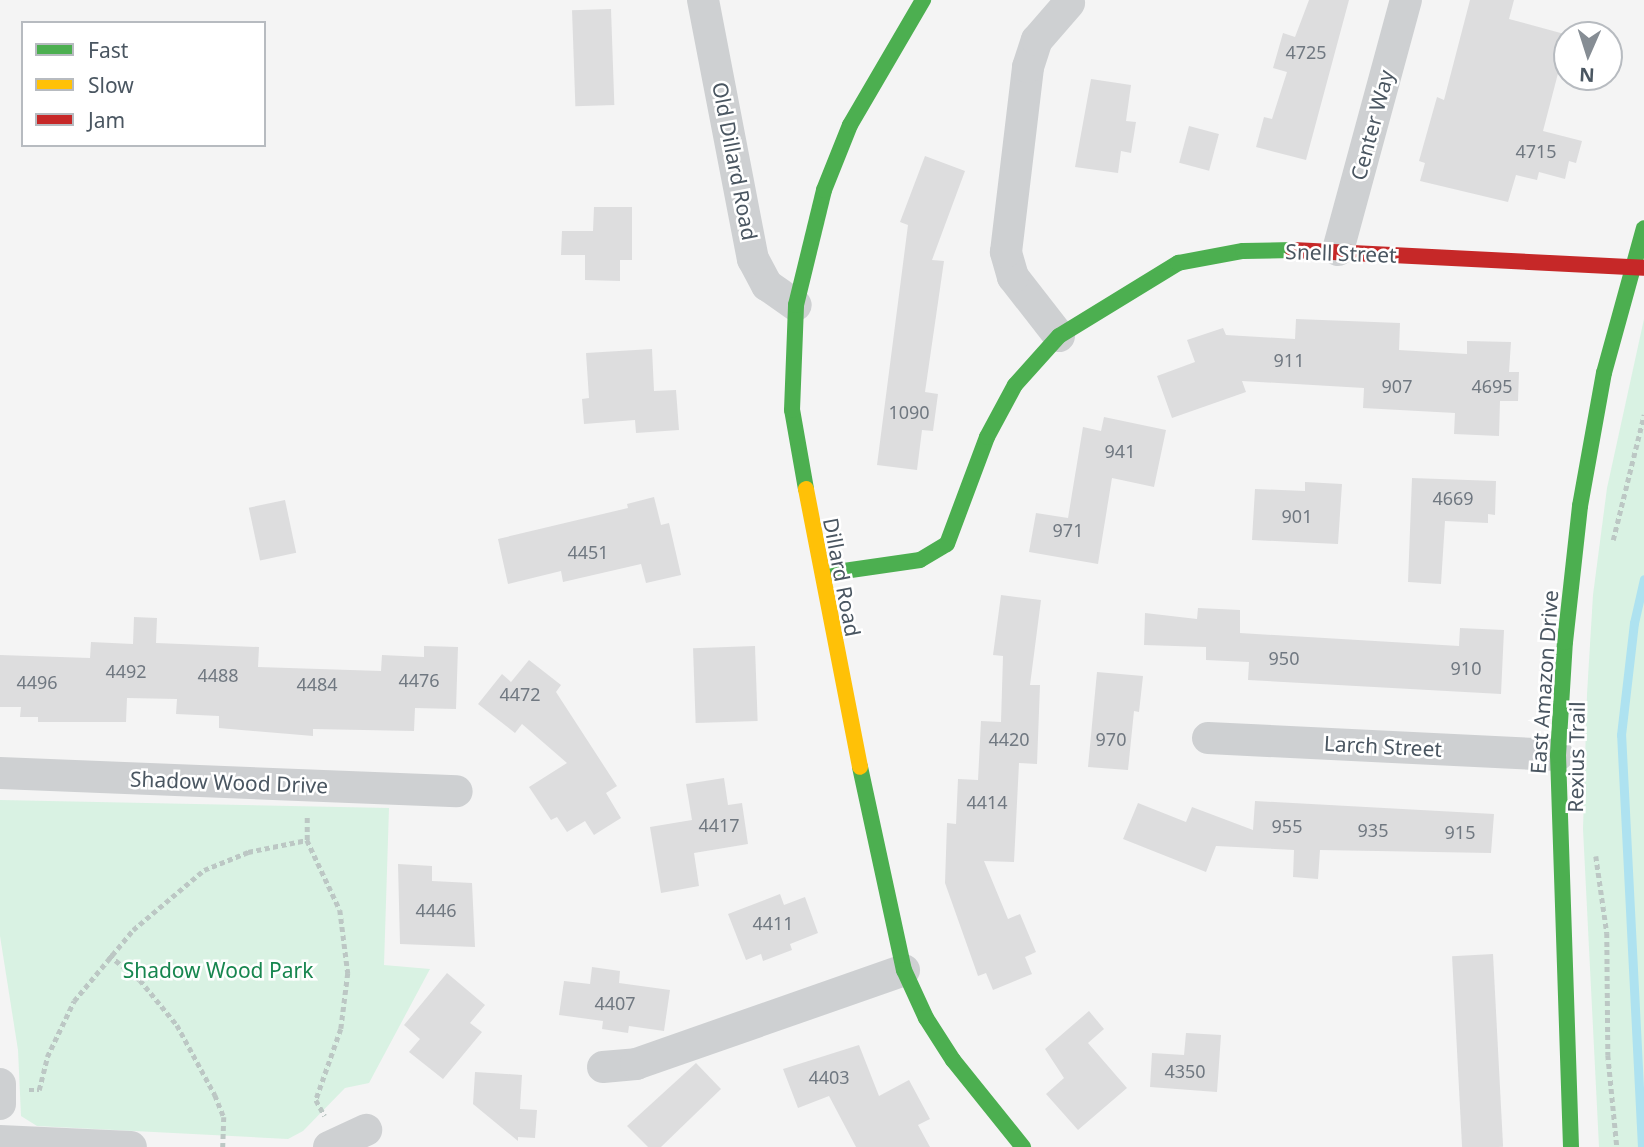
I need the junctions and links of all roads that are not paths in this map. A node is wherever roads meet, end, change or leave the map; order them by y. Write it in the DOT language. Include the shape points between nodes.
graph roads {
  1 [pos="703,0"];
  2 [pos="923,0"];
  3 [pos="1406,0"];
  4 [pos="1069,3"];
  5 [pos="1644,228"];
  6 [pos="1338,250"];
  7 [pos="1639,267"];
  8 [pos="796,305"];
  9 [pos="1059,336"];
  10 [pos="822,574"];
  11 [pos="1208,738"];
  12 [pos="1558,755"];
  13 [pos="0,773"];
  14 [pos="457,791"];
  15 [pos="904,970"];
  16 [pos="603,1068"];
  17 [pos="0,1086"];
  18 [pos="0,1104"];
  19 [pos="0,1141"];
  20 [pos="131,1147"];
  21 [pos="1023,1147"];
  22 [pos="1571,1147"];
  1 -- 8 [label="street, Old Dillard Road" via="753,259 767,285"];
  2 -- 8 [label="street, Dillard Road" via="850,125 808,241"];
  3 -- 6 [label="street, Center Way"];
  4 -- 9 [label="street" via="1037,40 1028,67 1006,252 1013,276"];
  5 -- 7 [label="street, East Amazon Drive"];
  6 -- 7 [label="street, Snell Street"];
  6 -- 9 [label="street, Snell Street" via="1243,250 1178,263"];
  7 -- 12 [label="street, East Amazon Drive" via="1604,373 1580,506"];
  8 -- 10 [label="street, Dillard Road" via="792,410 803,490"];
  9 -- 10 [label="street, Snell Street" via="1015,386 987,437 947,544 920,560"];
  10 -- 15 [label="street, Dillard Road"];
  11 -- 12 [label="street, Larch Street"];
  12 -- 22 [label="street, East Amazon Drive"];
  13 -- 14 [label="street, Shadow Wood Drive"];
  15 -- 16 [label="street" via="636,1064"];
  15 -- 21 [label="street, Dillard Road" via="926,1018 953,1060"];
  17 -- 18 [label="street"];
  19 -- 20 [label="street"];
}
